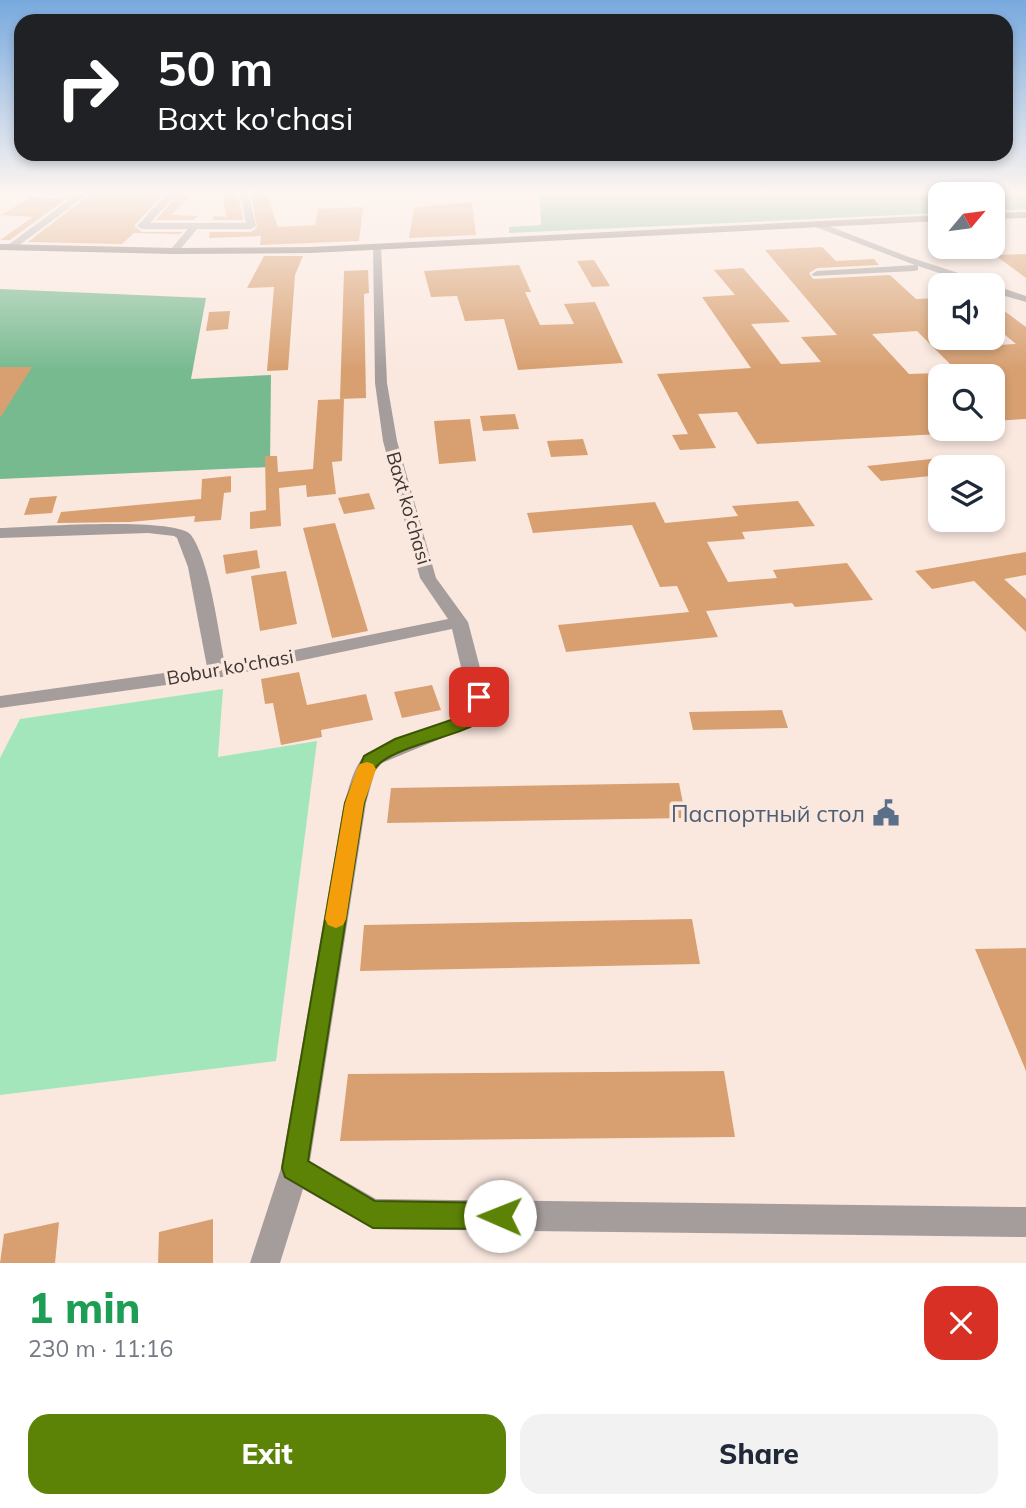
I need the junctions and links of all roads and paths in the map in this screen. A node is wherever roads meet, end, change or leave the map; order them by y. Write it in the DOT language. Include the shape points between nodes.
graph roads {
  1 [pos="376,252"];
  2 [pos="887,252"];
  3 [pos="914,268"];
  4 [pos="949,273"];
  5 [pos="817,274"];
  6 [pos="1005,292"];
  7 [pos="1026,299"];
  8 [pos="0,533"];
  9 [pos="459,622"];
  10 [pos="217,672"];
  11 [pos="0,702"];
  12 [pos="295,1168"];
  13 [pos="1026,1222"];
  14 [pos="265,1263"];
  1 -- 9 [label="street, Baxt ko'chasi" via="381,383 390,441 428,578"];
  2 -- 4 [label="street"];
  3 -- 5 [label="street"];
  6 -- 7 [label="street"];
  8 -- 10 [label="street" via="148,528 178,532 197,566"];
  9 -- 10 [label="street, Bobur ko'chasi"];
  9 -- 12 [label="street, Baxt ko'chasi" via="479,697 477,713 461,725 402,743 371,760 358,792"];
  10 -- 11 [label="street, Bobur ko'chasi"];
  12 -- 13 [label="street" via="373,1214"];
  12 -- 14 [label="street, Baxt ko'chasi"];
}
